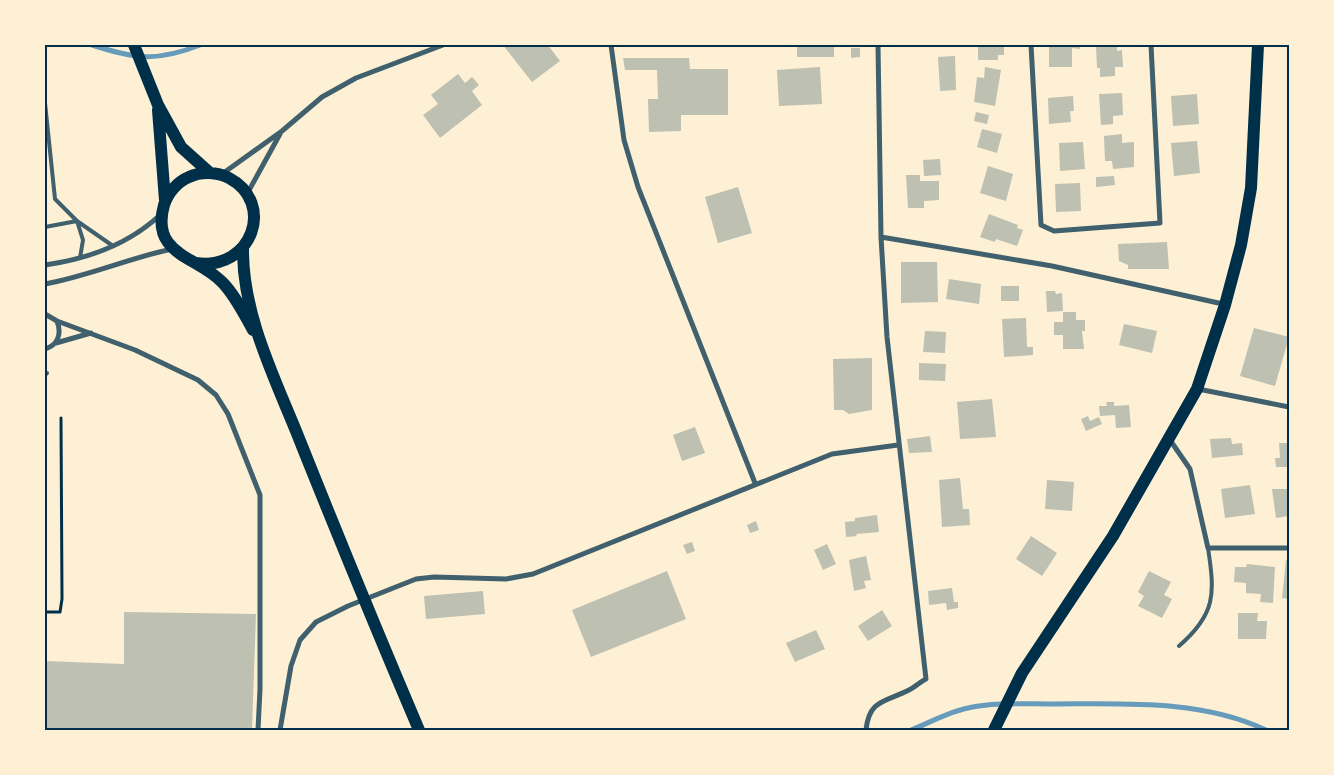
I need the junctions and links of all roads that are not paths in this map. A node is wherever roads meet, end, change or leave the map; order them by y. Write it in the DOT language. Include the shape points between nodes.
graph roads {
  1 [pos="134,45"];
  2 [pos="443,45"];
  3 [pos="611,45"];
  4 [pos="878,45"];
  5 [pos="1031,45"];
  6 [pos="1151,45"];
  7 [pos="1258,45"];
  8 [pos="45,103"];
  9 [pos="158,105"];
  10 [pos="282,131"];
  11 [pos="47,145"];
  12 [pos="216,174"];
  13 [pos="247,195"];
  14 [pos="164,207"];
  15 [pos="76,221"];
  16 [pos="45,227"];
  17 [pos="880,237"];
  18 [pos="113,246"];
  19 [pos="243,248"];
  20 [pos="173,249"];
  21 [pos="80,258"];
  22 [pos="196,263"];
  23 [pos="45,265"];
  24 [pos="45,284"];
  25 [pos="1225,305"];
  26 [pos="45,314"];
  27 [pos="57,321"];
  28 [pos="92,333"];
  29 [pos="260,340"];
  30 [pos="56,343"];
  31 [pos="45,349"];
  32 [pos="1197,389"];
  33 [pos="1289,407"];
  34 [pos="1170,440"];
  35 [pos="898,445"];
  36 [pos="755,484"];
  37 [pos="1208,548"];
  38 [pos="1289,548"];
  39 [pos="1179,646"];
  40 [pos="254,689"];
  41 [pos="260,689"];
  42 [pos="258,730"];
  43 [pos="280,730"];
  44 [pos="419,730"];
  45 [pos="866,730"];
  46 [pos="994,730"];
  1 -- 9 [label="main road"];
  2 -- 10 [label="street" via="356,78 322,97"];
  3 -- 36 [label="street" via="624,140 638,187"];
  4 -- 17 [label="street"];
  5 -- 6 [label="street" via="1041,224 1054,231 1160,223"];
  7 -- 25 [label="main road" via="1251,188 1242,245"];
  8 -- 11 [label="lane"];
  9 -- 12 [label="main road" via="181,147"];
  9 -- 14 [label="main road"];
  10 -- 12 [label="street"];
  10 -- 13 [label="street"];
  11 -- 15 [label="lane" via="55,199"];
  12 -- 13 [label="main road" via="231,179"];
  12 -- 14 [label="main road" via="199,173 179,182"];
  13 -- 19 [label="main road" via="253,216 252,228"];
  14 -- 18 [label="street" via="146,228"];
  14 -- 20 [label="main road" via="164,233"];
  15 -- 16 [label="lane"];
  15 -- 18 [label="lane"];
  15 -- 21 [label="lane" via="82,240"];
  17 -- 25 [label="street" via="1052,266"];
  17 -- 35 [label="street"];
  18 -- 21 [label="street"];
  19 -- 22 [label="main road" via="221,262 209,265"];
  19 -- 29 [label="main road" via="243,273"];
  20 -- 22 [label="main road"];
  20 -- 24 [label="street" via="78,278"];
  21 -- 23 [label="street"];
  22 -- 29 [label="main road" via="222,282"];
  25 -- 32 [label="main road"];
  26 -- 27 [label="street"];
  27 -- 28 [label="street"];
  27 -- 30 [label="street" via="60,332"];
  28 -- 30 [label="street"];
  28 -- 41 [label="street" via="198,380 216,395 228,414 260,495"];
  29 -- 44 [label="main road"];
  30 -- 31 [label="street"];
  32 -- 33 [label="street"];
  32 -- 34 [label="main road"];
  34 -- 37 [label="street" via="1190,469"];
  34 -- 46 [label="main road" via="1113,536 1022,673"];
  35 -- 36 [label="street" via="832,454"];
  35 -- 45 [label="street" via="926,679 875,706 867,717"];
  36 -- 43 [label="street" via="533,574 506,578 434,577 416,580 316,622 300,640 291,666"];
  37 -- 38 [label="street"];
  37 -- 39 [label="lane" via="1213,576 1206,617"];
  40 -- 41 [label="lane"];
  41 -- 42 [label="street"];
}
